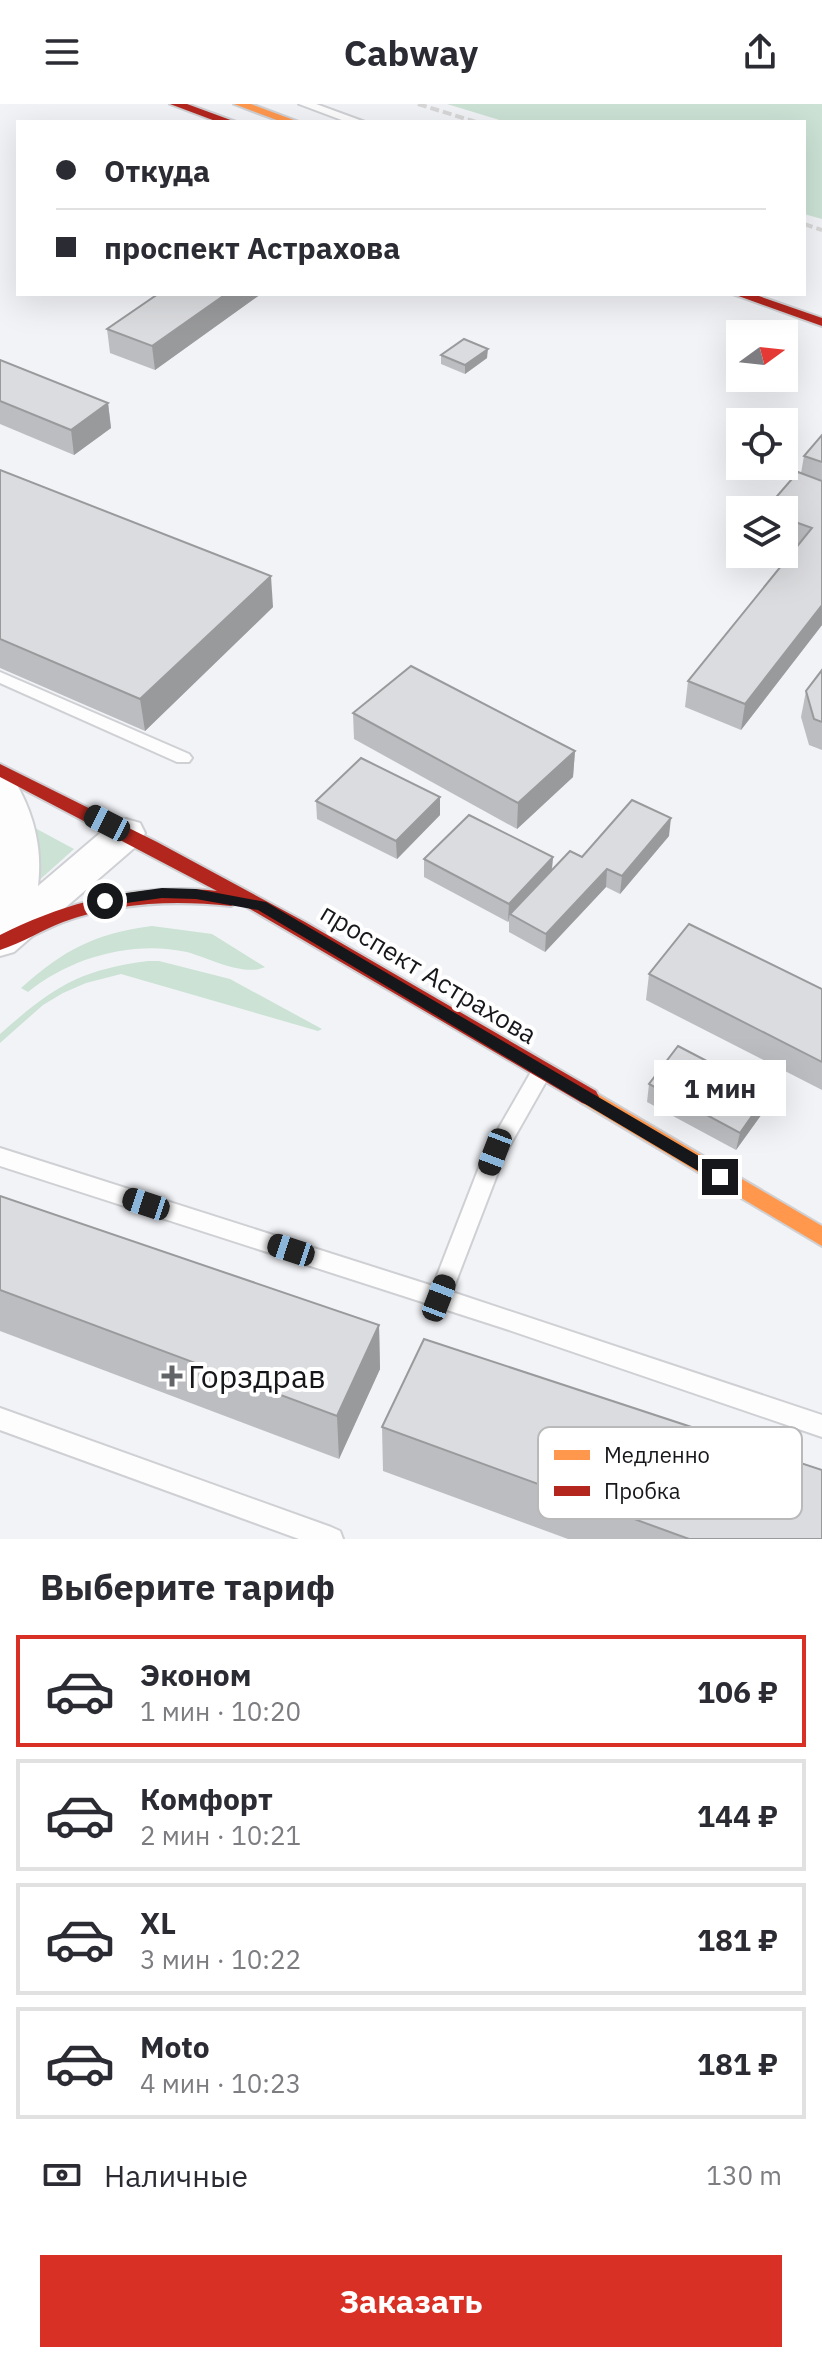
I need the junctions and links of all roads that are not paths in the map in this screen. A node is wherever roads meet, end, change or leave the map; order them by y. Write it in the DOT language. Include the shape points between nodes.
graph roads {
  1 [pos="176,104"];
  2 [pos="240,104"];
  3 [pos="305,104"];
  4 [pos="224,120"];
  5 [pos="287,120"];
  6 [pos="353,120"];
  7 [pos="746,296"];
  8 [pos="822,322"];
  9 [pos="0,677"];
  10 [pos="183,758"];
  11 [pos="0,770"];
  12 [pos="0,787"];
  13 [pos="126,833"];
  14 [pos="261,906"];
  15 [pos="0,940"];
  16 [pos="542,1071"];
  17 [pos="0,1157"];
  18 [pos="822,1237"];
  19 [pos="439,1298"];
  20 [pos="0,1419"];
  21 [pos="822,1426"];
  22 [pos="331,1539"];
  1 -- 4 [label="street"];
  2 -- 5 [label="street"];
  3 -- 6 [label="lane"];
  7 -- 8 [label="street"];
  9 -- 10 [label="lane"];
  11 -- 13 [label="street, проспект Астрахова"];
  12 -- 15 [label="street" via="20,855 15,906"];
  13 -- 14 [label="street, проспект Астрахова"];
  13 -- 15 [label="street"];
  14 -- 15 [label="street" via="196,894 131,897 57,914"];
  14 -- 16 [label="street, проспект Астрахова"];
  16 -- 18 [label="street, проспект Астрахова"];
  16 -- 19 [label="lane" via="495,1152"];
  17 -- 19 [label="lane"];
  19 -- 21 [label="lane"];
  20 -- 22 [label="lane"];
}
